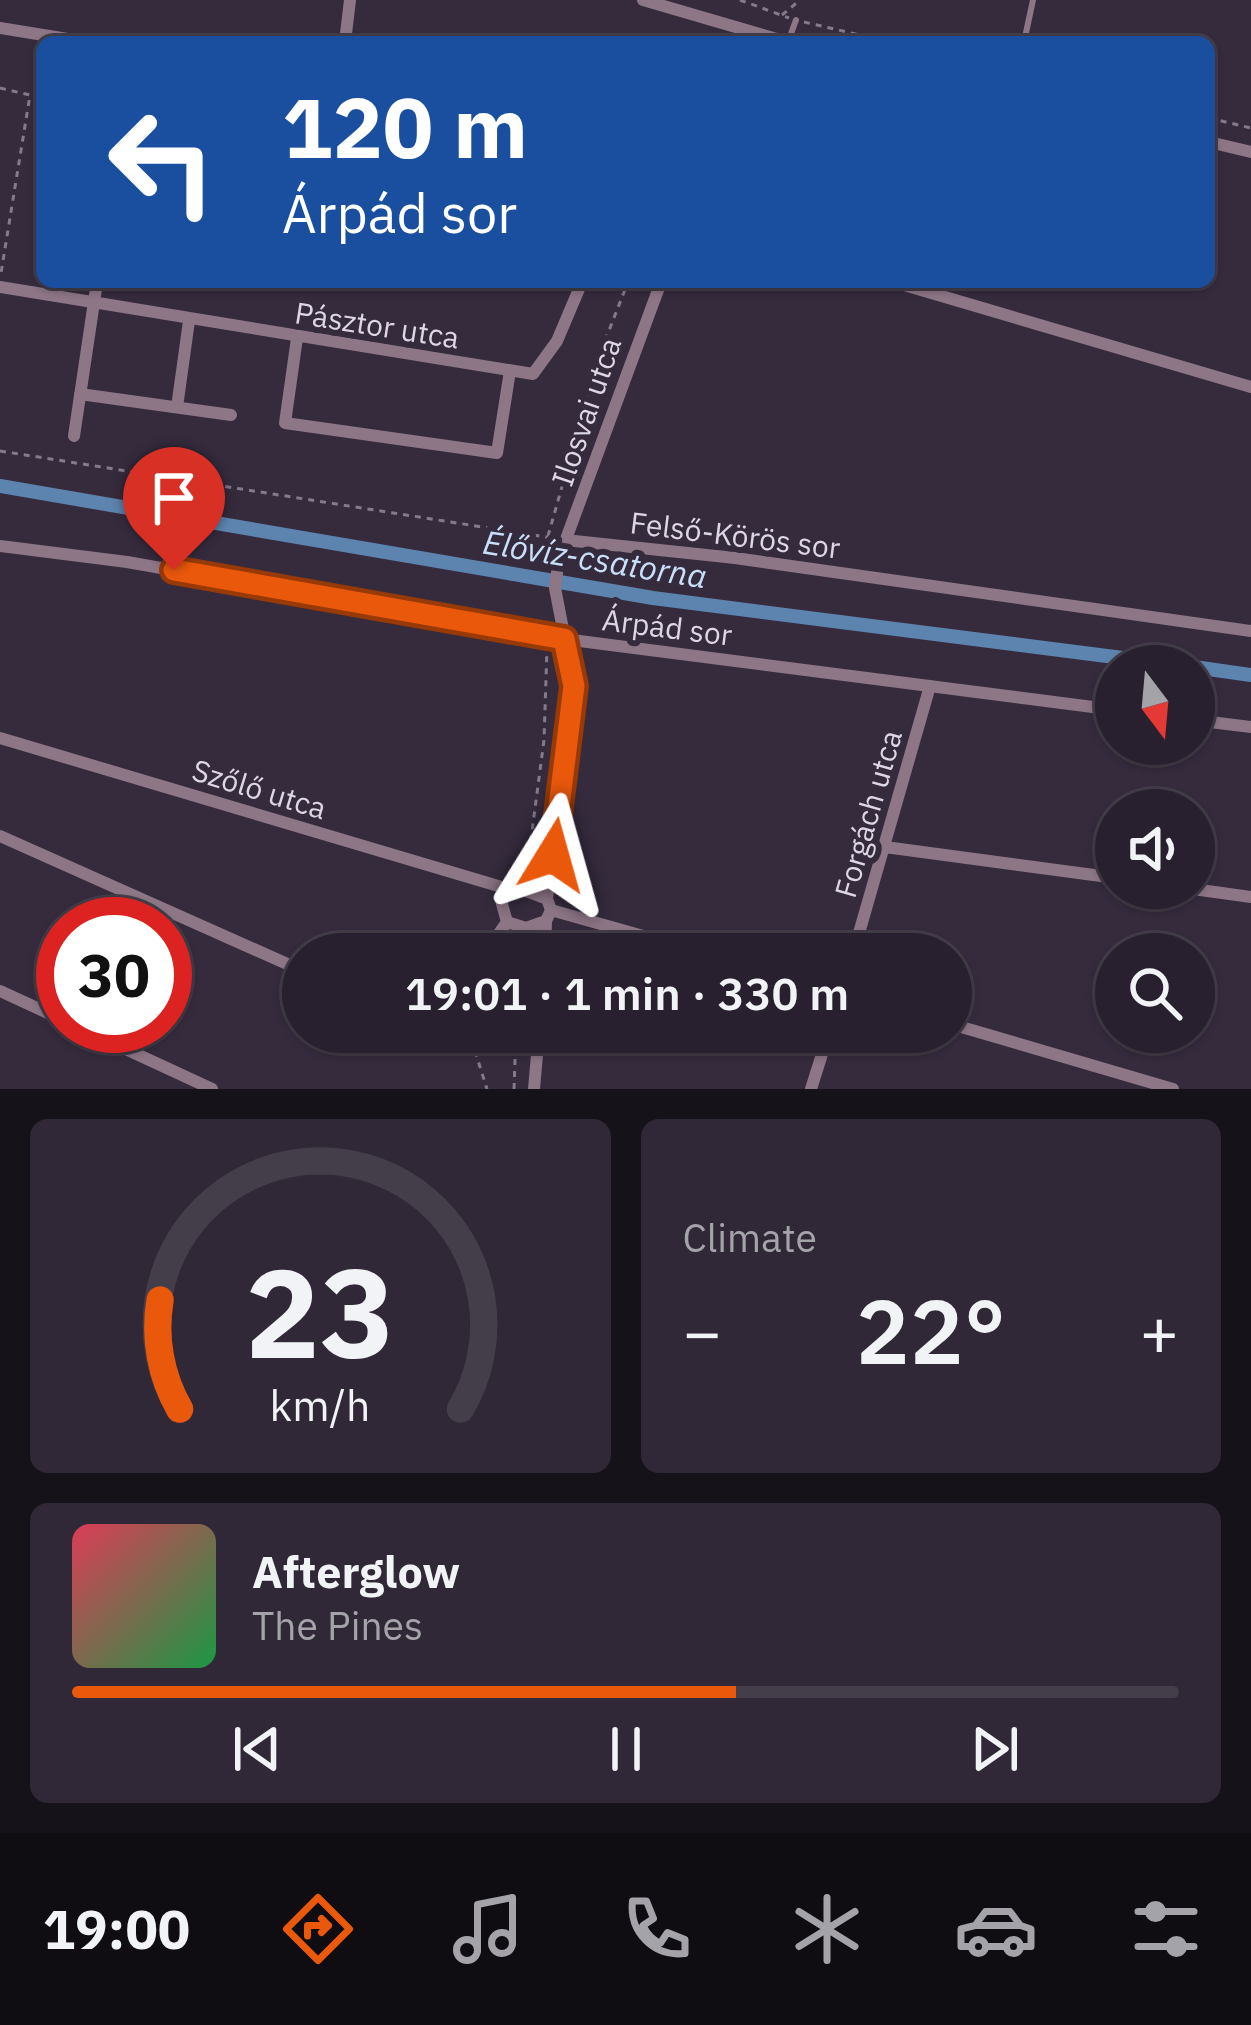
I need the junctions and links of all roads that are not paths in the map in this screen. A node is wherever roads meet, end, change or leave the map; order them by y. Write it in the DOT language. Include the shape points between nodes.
graph roads {
  1 [pos="350,0"];
  2 [pos="643,0"];
  3 [pos="1033,0"];
  4 [pos="673,4"];
  5 [pos="796,20"];
  6 [pos="0,28"];
  7 [pos="49,36"];
  8 [pos="346,36"];
  9 [pos="767,36"];
  10 [pos="788,36"];
  11 [pos="1025,36"];
  12 [pos="1215,143"];
  13 [pos="1251,152"];
  14 [pos="0,284"];
  15 [pos="96,288"];
  16 [pos="579,288"];
  17 [pos="659,288"];
  18 [pos="914,288"];
  19 [pos="94,302"];
  20 [pos="189,321"];
  21 [pos="297,338"];
  22 [pos="511,371"];
  23 [pos="1251,387"];
  24 [pos="80,394"];
  25 [pos="177,407"];
  26 [pos="231,415"];
  27 [pos="74,436"];
  28 [pos="565,540"];
  29 [pos="0,546"];
  30 [pos="1251,631"];
  31 [pos="564,639"];
  32 [pos="930,686"];
  33 [pos="1095,707"];
  34 [pos="1215,723"];
  35 [pos="1251,727"];
  36 [pos="0,738"];
  37 [pos="0,836"];
  38 [pos="885,847"];
  39 [pos="1095,875"];
  40 [pos="505,889"];
  41 [pos="1215,892"];
  42 [pos="1251,897"];
  43 [pos="548,910"];
  44 [pos="507,922"];
  45 [pos="499,933"];
  46 [pos="546,933"];
  47 [pos="631,933"];
  48 [pos="859,933"];
  49 [pos="282,962"];
  50 [pos="0,991"];
  51 [pos="36,1008"];
  52 [pos="972,1030"];
  53 [pos="134,1053"];
  54 [pos="537,1053"];
  55 [pos="822,1053"];
  56 [pos="212,1089"];
  57 [pos="534,1089"];
  58 [pos="811,1089"];
  59 [pos="1173,1089"];
  1 -- 8 [label="street"];
  2 -- 4 [label="street"];
  3 -- 11 [label="lane"];
  4 -- 9 [label="street"];
  5 -- 10 [label="lane"];
  6 -- 7 [label="street"];
  12 -- 13 [label="street"];
  14 -- 19 [label="street, Pásztor utca"];
  15 -- 19 [label="street"];
  16 -- 22 [label="street, Pásztor utca" via="533,374"];
  17 -- 28 [label="street, Ilosvai utca"];
  18 -- 23 [label="street"];
  19 -- 20 [label="street, Pásztor utca"];
  19 -- 24 [label="street"];
  20 -- 21 [label="street, Pásztor utca"];
  20 -- 25 [label="street"];
  21 -- 22 [label="street, Pásztor utca"];
  21 -- 22 [label="street" via="285,422 497,453"];
  24 -- 25 [label="street"];
  24 -- 27 [label="street"];
  25 -- 26 [label="street"];
  28 -- 30 [label="street, Felső-Körös sor"];
  28 -- 31 [label="street, Ilosvai utca" via="555,587"];
  29 -- 31 [label="street, Árpád sor"];
  31 -- 32 [label="street, Árpád sor"];
  31 -- 43 [label="street, Ilosvai utca" via="574,686"];
  32 -- 33 [label="street, Árpád sor"];
  32 -- 38 [label="street, Forgách utca"];
  34 -- 35 [label="street"];
  36 -- 40 [label="street, Szőlő utca"];
  37 -- 49 [label="street"];
  38 -- 39 [label="street"];
  38 -- 48 [label="street, Forgách utca"];
  40 -- 43 [label="street, Szőlő utca" via="515,886"];
  40 -- 44 [label="street"];
  41 -- 42 [label="street"];
  43 -- 44 [label="street, Szőlő utca" via="526,928"];
  43 -- 46 [label="street, Ilosvai utca"];
  43 -- 47 [label="street, Szőlő utca"];
  44 -- 45 [label="street"];
  50 -- 51 [label="street"];
  52 -- 59 [label="street"];
  53 -- 56 [label="street"];
  54 -- 57 [label="street"];
  55 -- 58 [label="street"];
}
